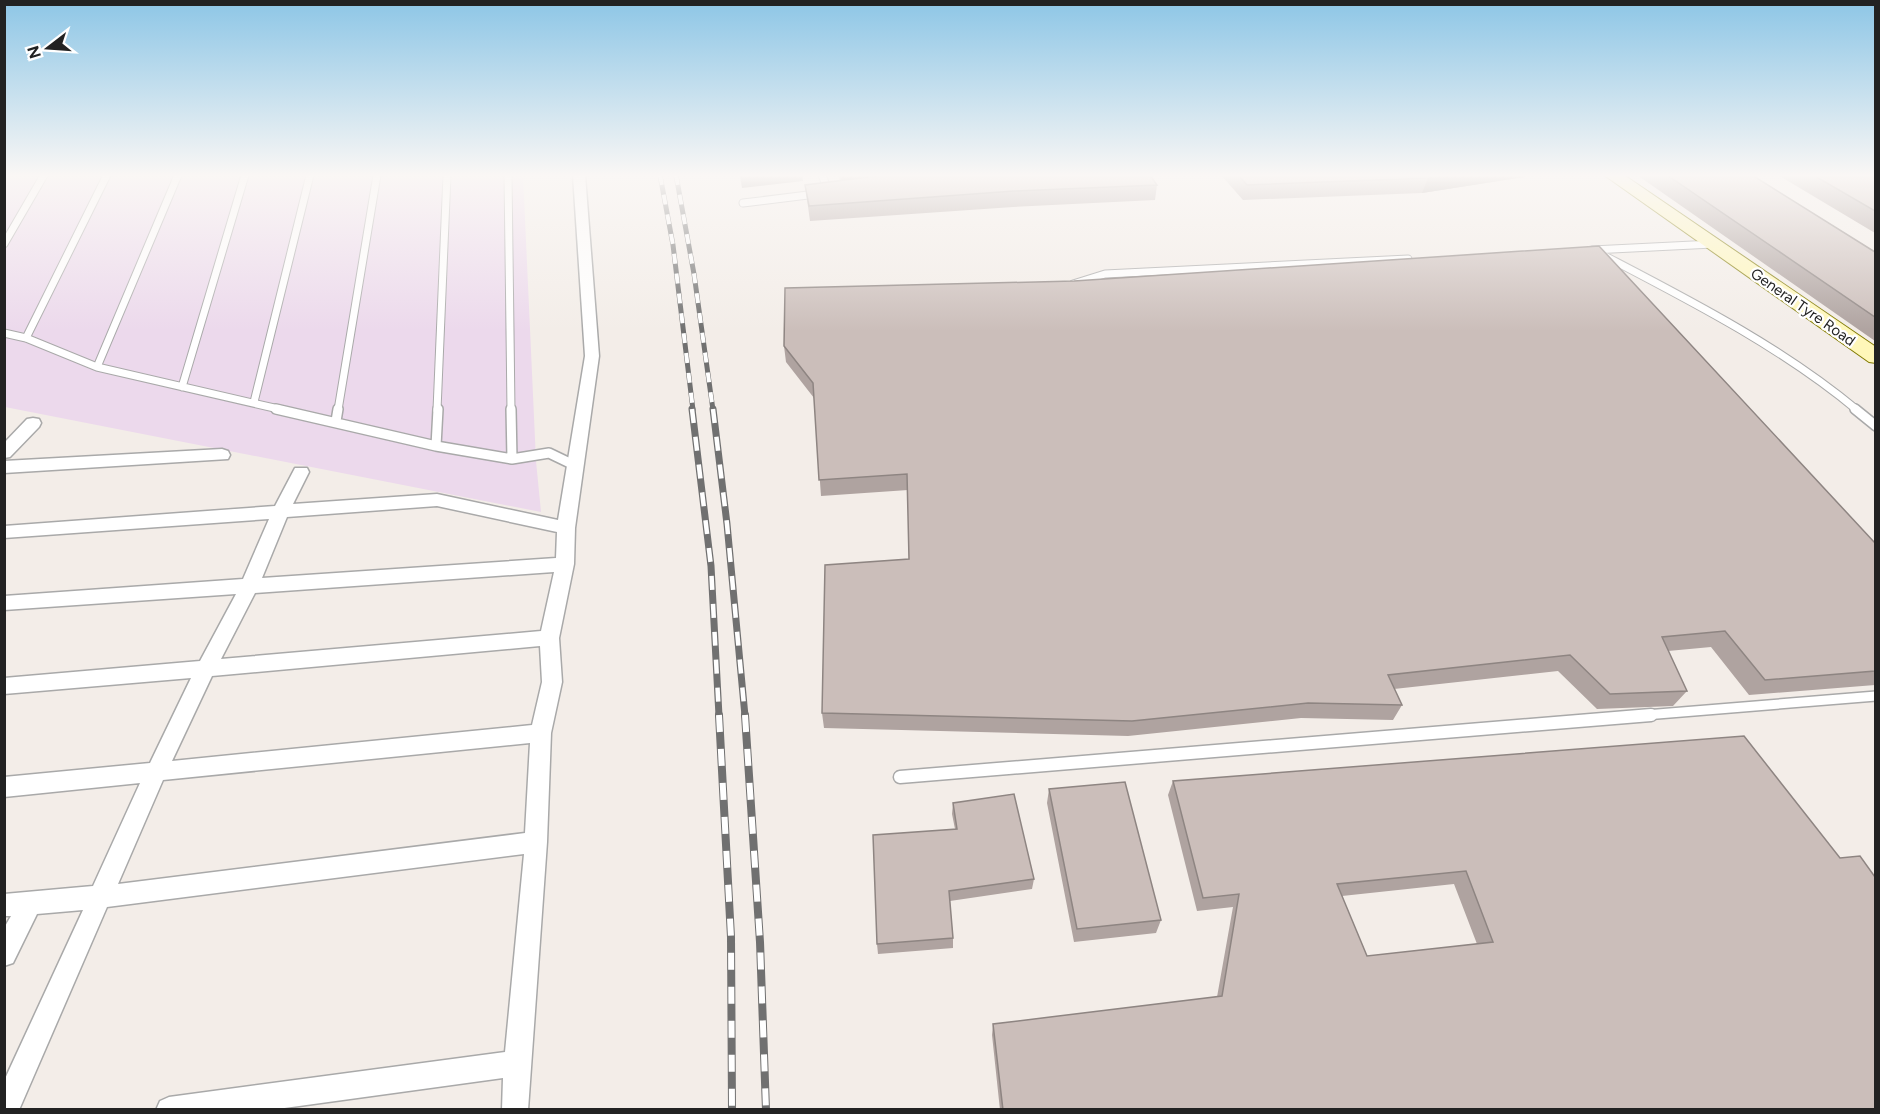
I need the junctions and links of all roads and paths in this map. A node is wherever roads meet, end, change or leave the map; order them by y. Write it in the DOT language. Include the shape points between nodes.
graph roads {
  1 [pos="14,227"];
  2 [pos="81,227"];
  3 [pos="156,227"];
  4 [pos="230,227"];
  5 [pos="297,227"];
  6 [pos="368,227"];
  7 [pos="445,227"];
  8 [pos="509,227"];
  9 [pos="583,227"];
  10 [pos="1688,227"];
  11 [pos="4,244"];
  12 [pos="1713,244"];
  13 [pos="1594,250"];
  14 [pos="1582,251"];
  15 [pos="1415,259"];
  16 [pos="1064,287"];
  17 [pos="4,333"];
  18 [pos="27,338"];
  19 [pos="1875,357"];
  20 [pos="97,367"];
  21 [pos="182,387"];
  22 [pos="254,402"];
  23 [pos="336,421"];
  24 [pos="33,423"];
  25 [pos="1875,426"];
  26 [pos="436,446"];
  27 [pos="4,453"];
  28 [pos="222,455"];
  29 [pos="512,459"];
  30 [pos="576,466"];
  31 [pos="4,467"];
  32 [pos="301,472"];
  33 [pos="280,511"];
  34 [pos="566,528"];
  35 [pos="4,532"];
  36 [pos="565,564"];
  37 [pos="250,585"];
  38 [pos="4,603"];
  39 [pos="549,638"];
  40 [pos="205,670"];
  41 [pos="4,686"];
  42 [pos="1875,696"];
  43 [pos="541,733"];
  44 [pos="156,772"];
  45 [pos="900,777"];
  46 [pos="4,788"];
  47 [pos="536,842"];
  48 [pos="100,897"];
  49 [pos="30,903"];
  50 [pos="4,905"];
  51 [pos="4,954"];
  52 [pos="517,1063"];
  53 [pos="4,1110"];
  54 [pos="169,1110"];
  55 [pos="515,1110"];
  1 -- 11 [label="lane"];
  2 -- 18 [label="lane"];
  3 -- 20 [label="lane"];
  4 -- 21 [label="lane"];
  5 -- 22 [label="lane"];
  6 -- 23 [label="lane"];
  7 -- 26 [label="lane"];
  8 -- 29 [label="lane"];
  9 -- 30 [label="street" via="592,357"];
  10 -- 12 [label="street, General Tyre Road"];
  12 -- 13 [label="lane"];
  12 -- 19 [label="street, General Tyre Road"];
  13 -- 14 [label="lane"];
  13 -- 25 [label="lane" via="1749,334 1856,408"];
  15 -- 16 [label="lane" via="1105,274"];
  17 -- 18 [label="lane"];
  18 -- 20 [label="lane"];
  20 -- 21 [label="lane"];
  21 -- 22 [label="lane"];
  22 -- 23 [label="lane"];
  23 -- 26 [label="lane"];
  24 -- 27 [label="street"];
  26 -- 29 [label="lane"];
  28 -- 31 [label="street"];
  29 -- 30 [label="lane" via="549,453"];
  30 -- 34 [label="street"];
  32 -- 33 [label="street"];
  33 -- 34 [label="street" via="437,500"];
  33 -- 35 [label="street"];
  33 -- 37 [label="street"];
  34 -- 36 [label="street"];
  36 -- 37 [label="street"];
  36 -- 39 [label="street"];
  37 -- 38 [label="street"];
  37 -- 40 [label="street"];
  39 -- 40 [label="street"];
  39 -- 43 [label="street" via="552,682"];
  40 -- 41 [label="street"];
  40 -- 44 [label="street"];
  42 -- 45 [label="lane"];
  43 -- 44 [label="street"];
  43 -- 47 [label="street"];
  44 -- 46 [label="street"];
  44 -- 48 [label="street"];
  47 -- 48 [label="street"];
  47 -- 52 [label="street"];
  48 -- 49 [label="street"];
  48 -- 53 [label="street"];
  49 -- 50 [label="street"];
  49 -- 51 [label="street"];
  52 -- 54 [label="street"];
  52 -- 55 [label="street"];
}
